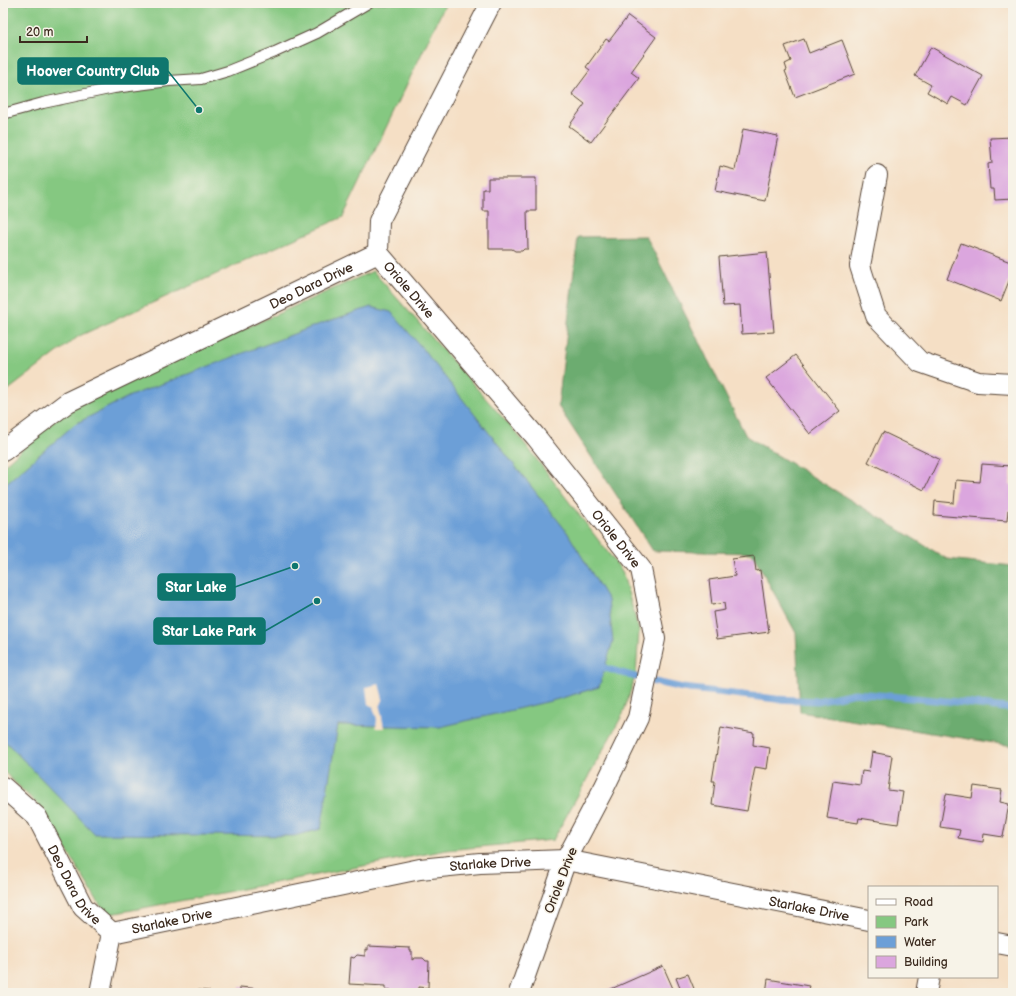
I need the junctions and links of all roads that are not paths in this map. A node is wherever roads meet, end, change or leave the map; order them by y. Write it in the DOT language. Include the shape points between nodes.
graph roads {
  1 [pos="368,3"];
  2 [pos="490,3"];
  3 [pos="3,114"];
  4 [pos="877,175"];
  5 [pos="378,253"];
  6 [pos="1013,384"];
  7 [pos="3,451"];
  8 [pos="3,787"];
  9 [pos="566,860"];
  10 [pos="868,920"];
  11 [pos="112,934"];
  12 [pos="998,943"];
  13 [pos="1013,946"];
  14 [pos="929,978"];
  15 [pos="100,993"];
  16 [pos="519,993"];
  17 [pos="926,993"];
  1 -- 3 [label="lane" via="317,33 222,73 201,79 114,88"];
  2 -- 5 [label="street" via="379,221"];
  4 -- 6 [label="street" via="860,266 876,316 920,362 978,382"];
  5 -- 7 [label="street, Deo Dara Drive" via="68,402"];
  5 -- 9 [label="street, Oriole Drive" via="536,437 642,569 655,639 638,718"];
  8 -- 11 [label="street, Deo Dara Drive" via="37,817 83,907"];
  9 -- 10 [label="street, Starlake Drive"];
  9 -- 11 [label="street, Starlake Drive" via="480,863 420,869"];
  9 -- 16 [label="street, Oriole Drive"];
  11 -- 15 [label="street, Deo Dara Drive"];
  12 -- 13 [label="street"];
  14 -- 17 [label="street"];
}
